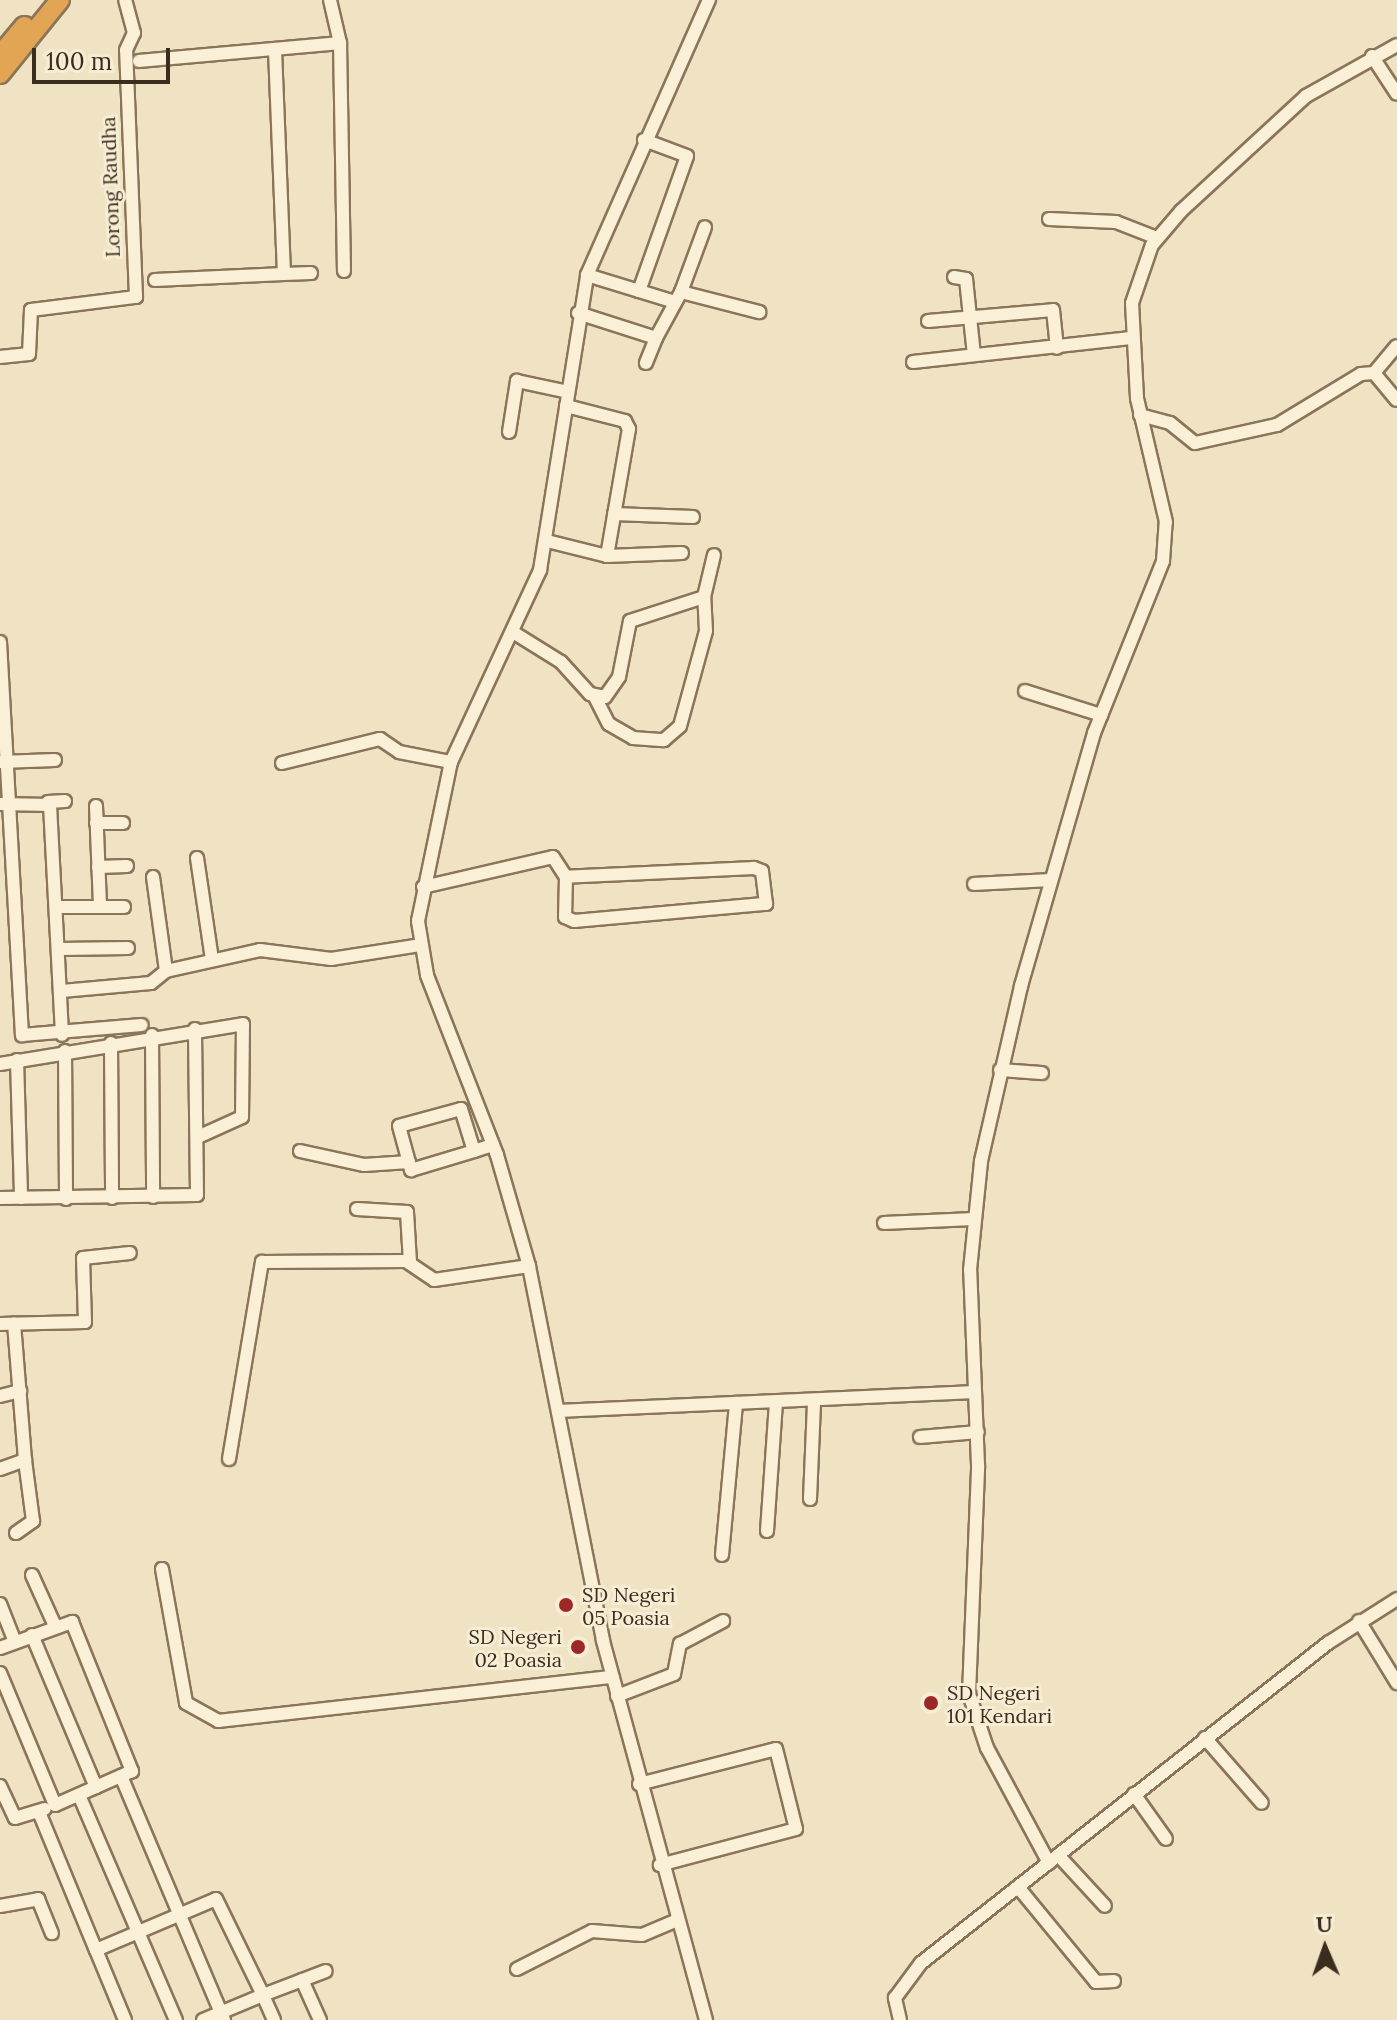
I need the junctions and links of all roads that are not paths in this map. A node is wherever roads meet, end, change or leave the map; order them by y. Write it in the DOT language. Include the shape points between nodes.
graph roads {
  1 [pos="47,0"];
  2 [pos="60,0"];
  3 [pos="125,0"];
  4 [pos="330,0"];
  5 [pos="709,0"];
  6 [pos="340,43"];
  7 [pos="1397,45"];
  8 [pos="275,51"];
  9 [pos="0,55"];
  10 [pos="1372,56"];
  11 [pos="139,61"];
  12 [pos="0,74"];
  13 [pos="1397,94"];
  14 [pos="644,140"];
  15 [pos="1049,219"];
  16 [pos="705,227"];
  17 [pos="1157,238"];
  18 [pos="344,271"];
  19 [pos="311,273"];
  20 [pos="284,274"];
  21 [pos="587,275"];
  22 [pos="954,277"];
  23 [pos="155,280"];
  24 [pos="639,291"];
  25 [pos="678,297"];
  26 [pos="759,312"];
  27 [pos="578,313"];
  28 [pos="969,317"];
  29 [pos="928,321"];
  30 [pos="656,338"];
  31 [pos="1131,338"];
  32 [pos="1397,346"];
  33 [pos="1057,348"];
  34 [pos="974,355"];
  35 [pos="0,357"];
  36 [pos="913,362"];
  37 [pos="646,363"];
  38 [pos="1374,373"];
  39 [pos="567,399"];
  40 [pos="1397,400"];
  41 [pos="1140,415"];
  42 [pos="509,432"];
  43 [pos="614,514"];
  44 [pos="693,517"];
  45 [pos="547,541"];
  46 [pos="682,553"];
  47 [pos="714,555"];
  48 [pos="607,556"];
  49 [pos="704,597"];
  50 [pos="516,634"];
  51 [pos="0,642"];
  52 [pos="1,677"];
  53 [pos="1025,691"];
  54 [pos="595,697"];
  55 [pos="1101,715"];
  56 [pos="2,721"];
  57 [pos="55,760"];
  58 [pos="3,762"];
  59 [pos="451,762"];
  60 [pos="282,763"];
  61 [pos="65,801"];
  62 [pos="48,802"];
  63 [pos="4,804"];
  64 [pos="96,806"];
  65 [pos="96,823"];
  66 [pos="123,823"];
  67 [pos="197,858"];
  68 [pos="127,866"];
  69 [pos="98,867"];
  70 [pos="153,877"];
  71 [pos="566,877"];
  72 [pos="1050,880"];
  73 [pos="4,882"];
  74 [pos="974,884"];
  75 [pos="423,887"];
  76 [pos="58,907"];
  77 [pos="100,907"];
  78 [pos="124,907"];
  79 [pos="420,945"];
  80 [pos="128,948"];
  81 [pos="60,949"];
  82 [pos="212,960"];
  83 [pos="166,971"];
  84 [pos="62,991"];
  85 [pos="142,1025"];
  86 [pos="195,1029"];
  87 [pos="62,1035"];
  88 [pos="152,1035"];
  89 [pos="111,1043"];
  90 [pos="65,1051"];
  91 [pos="17,1060"];
  92 [pos="0,1064"];
  93 [pos="1000,1070"];
  94 [pos="1042,1073"];
  95 [pos="198,1137"];
  96 [pos="493,1145"];
  97 [pos="300,1151"];
  98 [pos="474,1151"];
  99 [pos="409,1162"];
  100 [pos="153,1197"];
  101 [pos="0,1198"];
  102 [pos="21,1198"];
  103 [pos="112,1198"];
  104 [pos="66,1199"];
  105 [pos="357,1209"];
  106 [pos="973,1219"];
  107 [pos="884,1223"];
  108 [pos="130,1253"];
  109 [pos="410,1263"];
  110 [pos="529,1266"];
  111 [pos="14,1323"];
  112 [pos="0,1324"];
  113 [pos="20,1391"];
  114 [pos="975,1392"];
  115 [pos="0,1396"];
  116 [pos="736,1403"];
  117 [pos="776,1403"];
  118 [pos="814,1403"];
  119 [pos="558,1411"];
  120 [pos="978,1432"];
  121 [pos="920,1437"];
  122 [pos="229,1459"];
  123 [pos="25,1460"];
  124 [pos="0,1469"];
  125 [pos="810,1499"];
  126 [pos="767,1531"];
  127 [pos="16,1533"];
  128 [pos="722,1555"];
  129 [pos="162,1569"];
  130 [pos="32,1575"];
  131 [pos="1397,1599"];
  132 [pos="0,1604"];
  133 [pos="723,1621"];
  134 [pos="1359,1621"];
  135 [pos="55,1626"];
  136 [pos="32,1635"];
  137 [pos="15,1642"];
  138 [pos="0,1648"];
  139 [pos="0,1673"];
  140 [pos="613,1677"];
  141 [pos="1397,1683"];
  142 [pos="617,1696"];
  143 [pos="1205,1738"];
  144 [pos="121,1776"];
  145 [pos="639,1784"];
  146 [pos="0,1786"];
  147 [pos="96,1787"];
  148 [pos="1134,1794"];
  149 [pos="79,1795"];
  150 [pos="1262,1803"];
  151 [pos="55,1805"];
  152 [pos="39,1812"];
  153 [pos="1166,1839"];
  154 [pos="1054,1859"];
  155 [pos="660,1865"];
  156 [pos="1018,1887"];
  157 [pos="0,1906"];
  158 [pos="1105,1906"];
  159 [pos="180,1915"];
  160 [pos="675,1921"];
  161 [pos="52,1933"];
  162 [pos="139,1933"];
  163 [pos="96,1950"];
  164 [pos="517,1969"];
  165 [pos="326,1971"];
  166 [pos="302,1980"];
  167 [pos="1114,1981"];
  168 [pos="263,1995"];
  169 [pos="222,2016"];
  170 [pos="125,2020"];
  171 [pos="176,2020"];
  172 [pos="203,2020"];
  173 [pos="274,2020"];
  174 [pos="320,2020"];
  175 [pos="706,2020"];
  176 [pos="900,2020"];
  1 -- 9 [label="highway"];
  2 -- 12 [label="highway"];
  3 -- 35 [label="street, Lorong Raudha" via="134,33 126,50 136,297 28,311 29,354"];
  4 -- 6 [label="street"];
  5 -- 14 [label="street"];
  6 -- 8 [label="street"];
  6 -- 18 [label="street"];
  7 -- 10 [label="street"];
  8 -- 11 [label="street"];
  8 -- 20 [label="street"];
  10 -- 13 [label="street"];
  10 -- 17 [label="street" via="1303,99"];
  14 -- 21 [label="street"];
  14 -- 24 [label="street" via="687,156"];
  15 -- 17 [label="street" via="1116,222"];
  16 -- 25 [label="street"];
  17 -- 31 [label="street" via="1138,279"];
  19 -- 20 [label="street"];
  20 -- 23 [label="street"];
  21 -- 24 [label="street"];
  21 -- 27 [label="street"];
  22 -- 28 [label="street" via="966,279"];
  24 -- 25 [label="street"];
  25 -- 26 [label="street"];
  25 -- 30 [label="street"];
  27 -- 30 [label="street"];
  27 -- 39 [label="street"];
  28 -- 29 [label="street"];
  28 -- 33 [label="street" via="1053,310"];
  28 -- 34 [label="street"];
  30 -- 37 [label="street"];
  31 -- 33 [label="street"];
  31 -- 41 [label="street"];
  32 -- 38 [label="street"];
  33 -- 34 [label="street"];
  34 -- 36 [label="street"];
  38 -- 40 [label="street"];
  38 -- 41 [label="street" via="1349,379 1277,425 1195,443 1170,423"];
  39 -- 42 [label="street" via="517,381"];
  39 -- 43 [label="street" via="629,425"];
  39 -- 45 [label="street"];
  41 -- 55 [label="street" via="1166,543"];
  43 -- 44 [label="street"];
  43 -- 48 [label="street"];
  45 -- 48 [label="street"];
  45 -- 50 [label="street"];
  46 -- 48 [label="street"];
  47 -- 49 [label="street"];
  49 -- 54 [label="street" via="630,621 615,690"];
  49 -- 54 [label="street" via="700,660 672,733 664,740 633,738 609,724"];
  50 -- 54 [label="street" via="561,662"];
  50 -- 59 [label="street"];
  51 -- 52 [label="street"];
  52 -- 56 [label="street"];
  53 -- 55 [label="street"];
  55 -- 72 [label="street"];
  56 -- 58 [label="street"];
  57 -- 58 [label="street"];
  58 -- 63 [label="street"];
  59 -- 60 [label="street" via="399,752 380,739"];
  59 -- 75 [label="street"];
  61 -- 62 [label="street"];
  62 -- 63 [label="street"];
  62 -- 76 [label="street"];
  63 -- 73 [label="street"];
  64 -- 65 [label="street"];
  65 -- 66 [label="street"];
  65 -- 69 [label="street"];
  67 -- 82 [label="street"];
  68 -- 69 [label="street"];
  69 -- 77 [label="street"];
  70 -- 83 [label="street"];
  71 -- 71 [label="street" via="565,917 574,921 766,904 762,871 754,868"];
  71 -- 75 [label="street" via="553,857"];
  72 -- 74 [label="street"];
  72 -- 93 [label="street"];
  73 -- 87 [label="street" via="22,1035"];
  75 -- 79 [label="street"];
  76 -- 77 [label="street"];
  76 -- 81 [label="street"];
  77 -- 78 [label="street"];
  79 -- 82 [label="street" via="362,958 260,950"];
  79 -- 96 [label="street"];
  80 -- 81 [label="street"];
  81 -- 84 [label="street"];
  82 -- 83 [label="street"];
  83 -- 84 [label="street" via="151,983"];
  84 -- 87 [label="street"];
  85 -- 87 [label="street"];
  86 -- 88 [label="street"];
  86 -- 95 [label="street"];
  86 -- 95 [label="street" via="243,1024 242,1117"];
  88 -- 89 [label="street"];
  88 -- 100 [label="street"];
  89 -- 90 [label="street"];
  89 -- 103 [label="street"];
  90 -- 91 [label="street"];
  90 -- 104 [label="street"];
  91 -- 92 [label="street"];
  91 -- 102 [label="street"];
  93 -- 94 [label="street"];
  93 -- 106 [label="street"];
  95 -- 100 [label="street" via="197,1195"];
  96 -- 98 [label="street"];
  96 -- 110 [label="street"];
  97 -- 99 [label="street" via="364,1165"];
  98 -- 99 [label="street" via="411,1170"];
  98 -- 99 [label="street" via="461,1109 399,1126"];
  100 -- 103 [label="street"];
  101 -- 102 [label="street"];
  102 -- 104 [label="street"];
  103 -- 104 [label="street"];
  105 -- 109 [label="street" via="407,1212"];
  106 -- 107 [label="street"];
  106 -- 114 [label="street"];
  108 -- 111 [label="street" via="83,1258 85,1322"];
  109 -- 110 [label="street" via="434,1280"];
  109 -- 122 [label="street" via="262,1262"];
  110 -- 119 [label="street"];
  111 -- 112 [label="street"];
  111 -- 113 [label="street"];
  113 -- 115 [label="street"];
  113 -- 123 [label="street"];
  114 -- 118 [label="street"];
  114 -- 120 [label="street"];
  116 -- 117 [label="street"];
  116 -- 119 [label="street"];
  116 -- 128 [label="street"];
  117 -- 118 [label="street"];
  117 -- 126 [label="street"];
  118 -- 125 [label="street"];
  119 -- 140 [label="street"];
  120 -- 121 [label="street"];
  120 -- 154 [label="street" via="969,1694 987,1748"];
  123 -- 124 [label="street"];
  123 -- 127 [label="street" via="33,1521"];
  129 -- 140 [label="street" via="186,1703 218,1721"];
  130 -- 135 [label="street"];
  131 -- 134 [label="street"];
  132 -- 137 [label="street"];
  133 -- 142 [label="street" via="680,1644 674,1674"];
  134 -- 141 [label="street"];
  134 -- 143 [label="street"];
  135 -- 136 [label="street"];
  135 -- 144 [label="street" via="72,1622 82,1640 135,1766"];
  136 -- 137 [label="street"];
  136 -- 147 [label="street"];
  137 -- 138 [label="street"];
  139 -- 151 [label="street"];
  140 -- 142 [label="street"];
  142 -- 145 [label="street"];
  143 -- 148 [label="street"];
  143 -- 150 [label="street"];
  144 -- 147 [label="street"];
  144 -- 159 [label="street"];
  145 -- 155 [label="street"];
  145 -- 155 [label="street" via="776,1749 780,1762 796,1829"];
  146 -- 152 [label="street" via="15,1818"];
  147 -- 149 [label="street"];
  148 -- 153 [label="street"];
  148 -- 154 [label="street"];
  149 -- 151 [label="street"];
  149 -- 162 [label="street"];
  151 -- 152 [label="street"];
  152 -- 163 [label="street"];
  154 -- 156 [label="street"];
  154 -- 158 [label="street"];
  155 -- 160 [label="street"];
  156 -- 167 [label="street" via="1096,1982"];
  156 -- 176 [label="street" via="899,1986"];
  157 -- 161 [label="street" via="38,1899"];
  159 -- 162 [label="street"];
  159 -- 168 [label="street" via="222,1903"];
  159 -- 169 [label="street"];
  160 -- 164 [label="street" via="642,1935 592,1931"];
  160 -- 175 [label="street"];
  162 -- 163 [label="street"];
  162 -- 171 [label="street"];
  163 -- 170 [label="street"];
  165 -- 166 [label="street"];
  166 -- 168 [label="street"];
  166 -- 174 [label="street"];
  168 -- 169 [label="street"];
  168 -- 173 [label="street"];
  169 -- 172 [label="street"];
}
